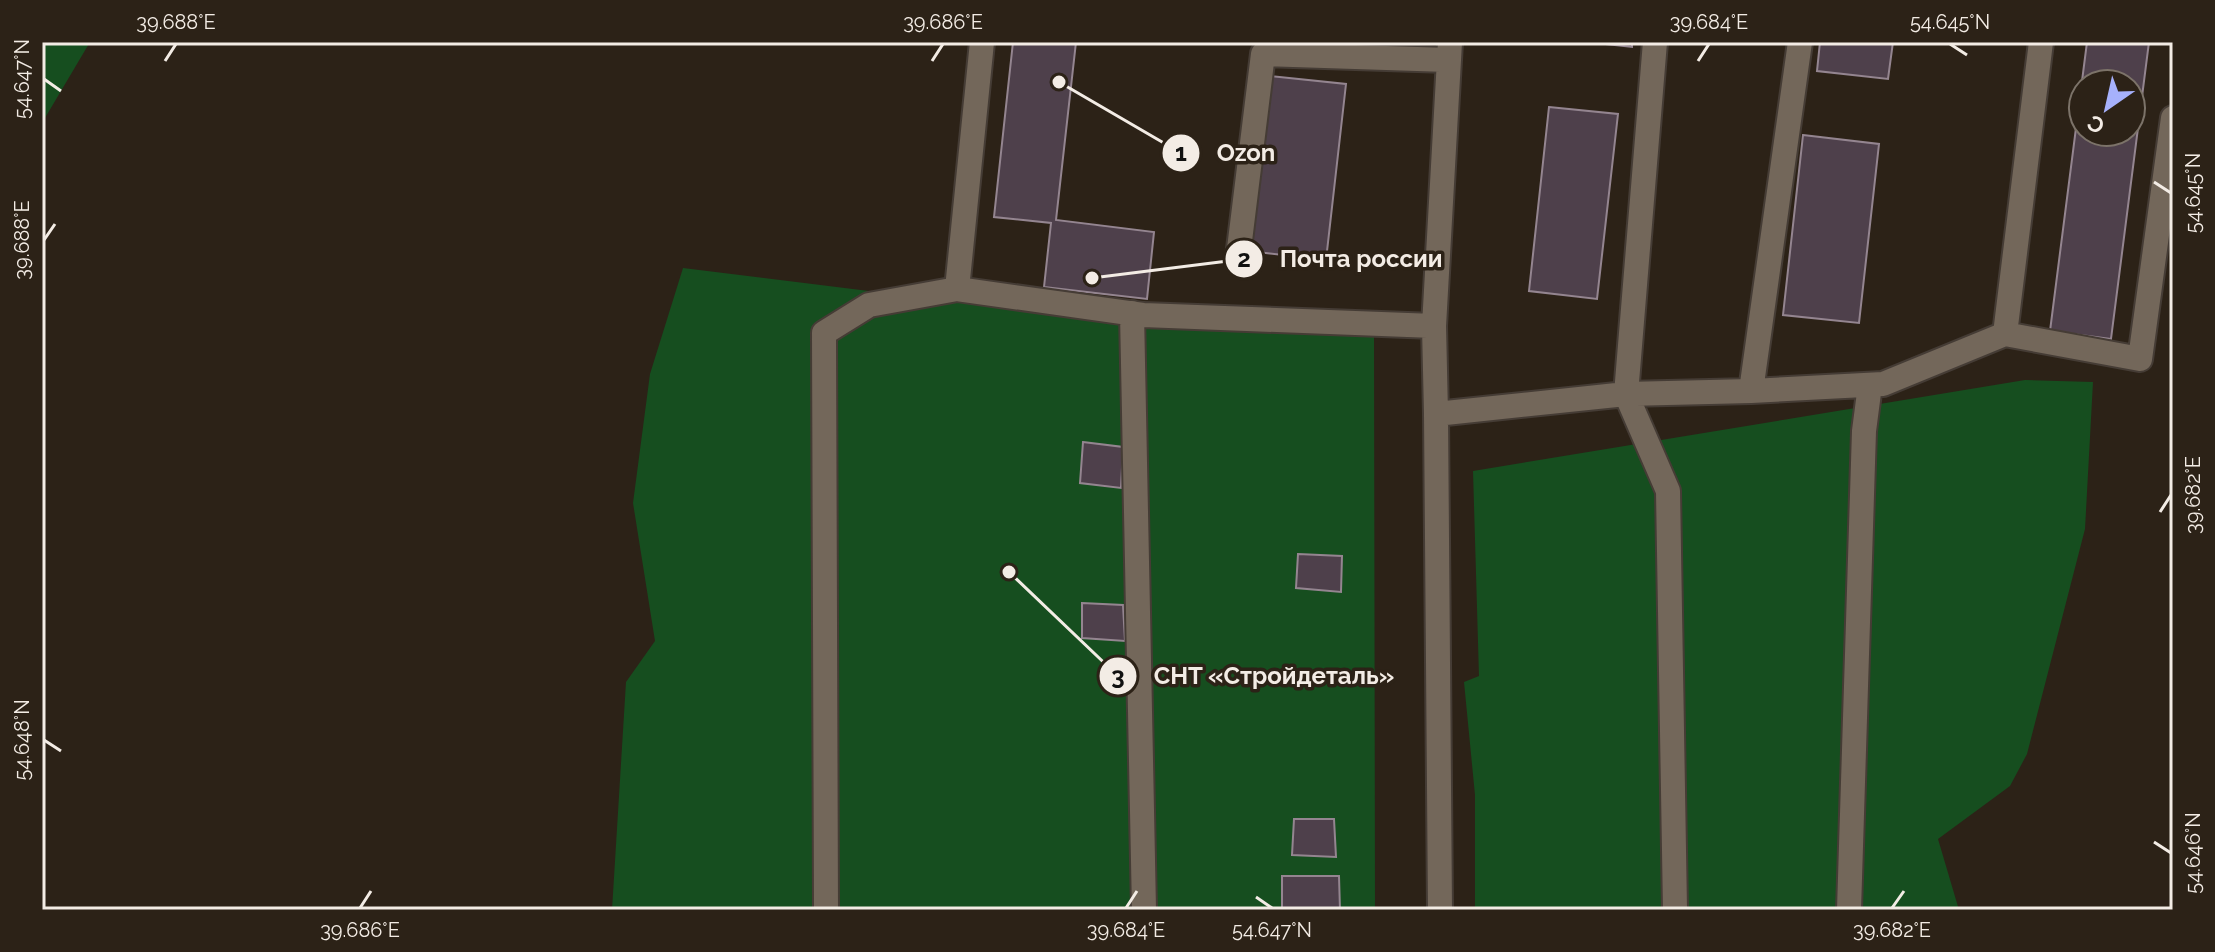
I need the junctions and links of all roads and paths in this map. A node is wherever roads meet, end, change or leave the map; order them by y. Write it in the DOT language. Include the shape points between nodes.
graph roads {
  1 [pos="982,42"];
  2 [pos="1655,42"];
  3 [pos="1800,42"];
  4 [pos="2041,42"];
  5 [pos="1449,51"];
  6 [pos="2173,118"];
  7 [pos="1238,257"];
  8 [pos="957,289"];
  9 [pos="1132,313"];
  10 [pos="1434,326"];
  11 [pos="2005,334"];
  12 [pos="1870,385"];
  13 [pos="1751,391"];
  14 [pos="1626,394"];
  15 [pos="1436,414"];
  16 [pos="826,910"];
  17 [pos="1144,910"];
  18 [pos="1440,910"];
  19 [pos="1675,910"];
  20 [pos="1849,910"];
  1 -- 8 [label="street"];
  2 -- 14 [label="street"];
  3 -- 13 [label="street"];
  4 -- 11 [label="street"];
  5 -- 7 [label="street" via="1263,54"];
  5 -- 10 [label="street"];
  6 -- 11 [label="street" via="2140,359"];
  8 -- 9 [label="street"];
  8 -- 16 [label="street" via="869,305 824,333"];
  9 -- 10 [label="street"];
  9 -- 17 [label="street"];
  10 -- 15 [label="street"];
  11 -- 12 [label="street"];
  12 -- 13 [label="street"];
  12 -- 20 [label="street" via="1864,431"];
  13 -- 14 [label="street"];
  14 -- 15 [label="street"];
  14 -- 19 [label="street" via="1668,491"];
  15 -- 18 [label="street"];
}
